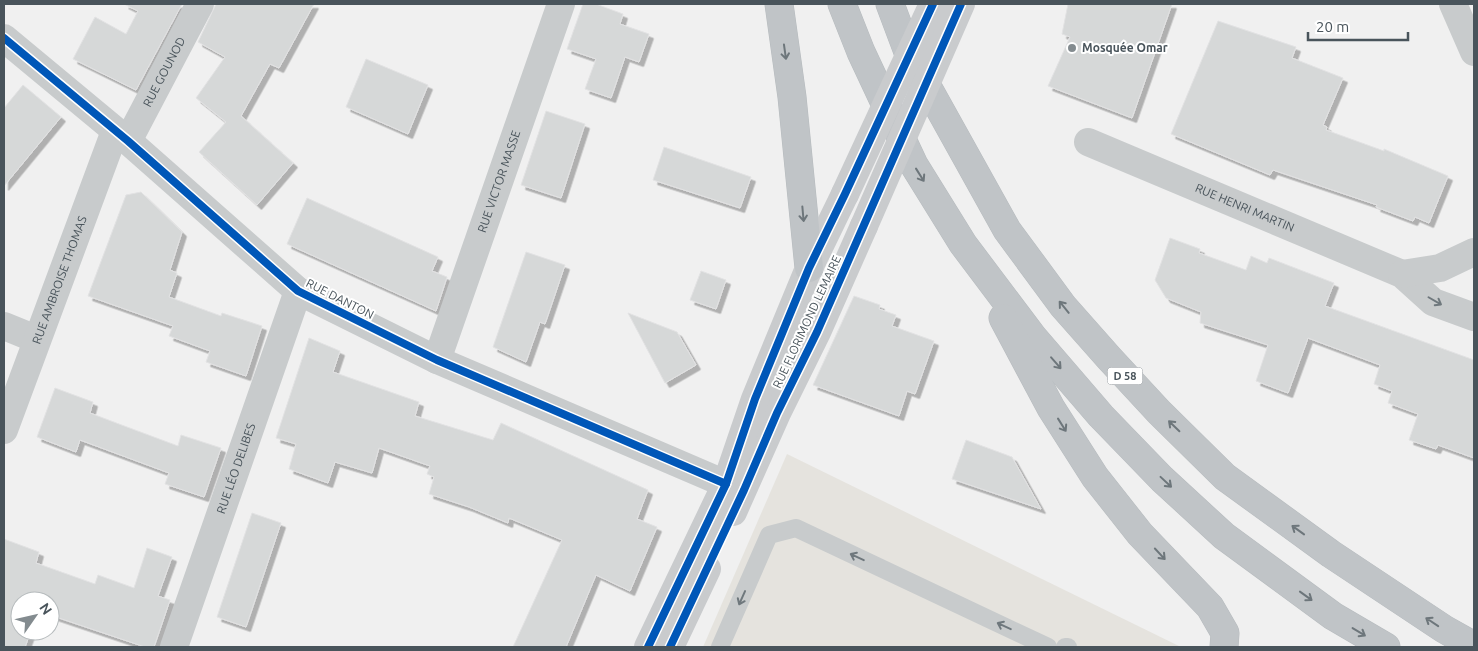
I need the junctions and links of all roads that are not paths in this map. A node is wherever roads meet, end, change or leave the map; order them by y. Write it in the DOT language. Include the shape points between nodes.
graph roads {
  1 [pos="200,4"];
  2 [pos="561,4"];
  3 [pos="779,4"];
  4 [pos="842,4"];
  5 [pos="890,4"];
  6 [pos="933,4"];
  7 [pos="961,4"];
  8 [pos="1453,4"];
  9 [pos="4,38"];
  10 [pos="1474,52"];
  11 [pos="122,136"];
  12 [pos="1088,142"];
  13 [pos="963,244"];
  14 [pos="1474,252"];
  15 [pos="808,268"];
  16 [pos="1402,274"];
  17 [pos="298,291"];
  18 [pos="1474,318"];
  19 [pos="4,326"];
  20 [pos="36,339"];
  21 [pos="437,360"];
  22 [pos="4,430"];
  23 [pos="726,484"];
  24 [pos="1474,646"];
  25 [pos="174,647"];
  26 [pos="648,647"];
  27 [pos="670,647"];
  28 [pos="720,647"];
  29 [pos="1048,647"];
  30 [pos="1224,647"];
  31 [pos="1386,647"];
  1 -- 11 [label="street, RUE GOUNOD"];
  2 -- 21 [label="street, RUE VICTOR MASSE"];
  3 -- 15 [label="highway, one-way" via="792,97"];
  4 -- 13 [label="highway, one-way" via="914,165"];
  24 -- 5 [label="highway, D 58, one-way" via="1331,554 1225,477 1109,358 1063,306 1007,230 908,52"];
  6 -- 15 [label="main road, RUE FLORIMOND LEMAIRE, bridge"];
  7 -- 27 [label="main road, RUE FLORIMOND LEMAIRE, bridge" via="817,332"];
  8 -- 10 [label="street"];
  9 -- 11 [label="street, RUE DANTON"];
  11 -- 17 [label="street, RUE DANTON"];
  11 -- 20 [label="street, RUE AMBROISE THOMAS"];
  12 -- 16 [label="street, RUE HENRI MARTIN"];
  13 -- 30 [label="highway, one-way" via="1051,408 1095,477 1140,534 1210,607 1225,633"];
  13 -- 31 [label="highway, one-way" via="1040,344 1101,416 1162,479 1224,536 1333,616"];
  14 -- 16 [label="street" via="1440,268"];
  15 -- 23 [label="main road, RUE FLORIMOND LEMAIRE" via="755,399"];
  16 -- 18 [label="street, one-way" via="1433,302"];
  17 -- 21 [label="street, RUE DANTON"];
  17 -- 25 [label="street, RUE LÉO DELIBES"];
  19 -- 20 [label="street"];
  20 -- 22 [label="street, RUE AMBROISE THOMAS"];
  21 -- 23 [label="street, RUE DANTON"];
  23 -- 26 [label="main road, RUE FLORIMOND LEMAIRE"];
  29 -- 28 [label="lane, one-way" via="796,528 770,535"];
}
